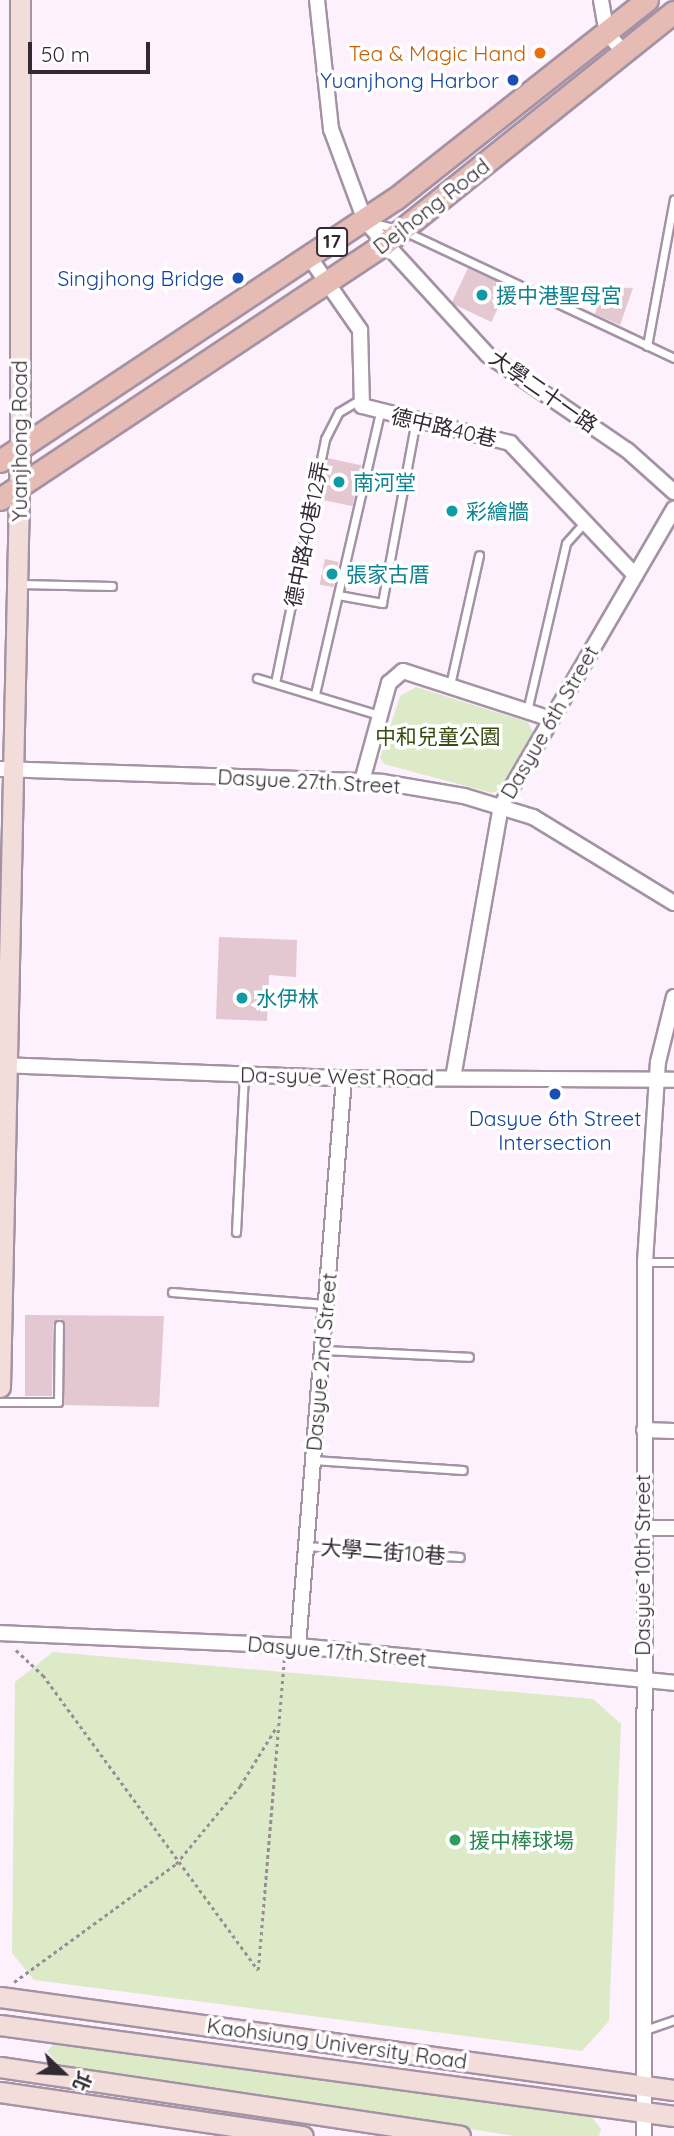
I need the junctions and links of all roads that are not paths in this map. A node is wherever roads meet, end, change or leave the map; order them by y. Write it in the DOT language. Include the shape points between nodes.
graph roads {
  1 [pos="20,0"];
  2 [pos="317,0"];
  3 [pos="601,0"];
  4 [pos="648,0"];
  5 [pos="674,12"];
  6 [pos="607,33"];
  7 [pos="625,54"];
  8 [pos="674,199"];
  9 [pos="365,221"];
  10 [pos="402,230"];
  11 [pos="384,244"];
  12 [pos="310,258"];
  13 [pos="327,283"];
  14 [pos="648,346"];
  15 [pos="674,358"];
  16 [pos="359,400"];
  17 [pos="380,412"];
  18 [pos="416,420"];
  19 [pos="20,447"];
  20 [pos="0,461"];
  21 [pos="19,486"];
  22 [pos="674,492"];
  23 [pos="0,499"];
  24 [pos="674,509"];
  25 [pos="584,523"];
  26 [pos="479,555"];
  27 [pos="635,575"];
  28 [pos="18,584"];
  29 [pos="113,586"];
  30 [pos="338,594"];
  31 [pos="257,678"];
  32 [pos="275,683"];
  33 [pos="450,685"];
  34 [pos="314,694"];
  35 [pos="527,711"];
  36 [pos="380,716"];
  37 [pos="551,719"];
  38 [pos="7,769"];
  39 [pos="362,781"];
  40 [pos="501,806"];
  41 [pos="674,903"];
  42 [pos="674,997"];
  43 [pos="1,1065"];
  44 [pos="244,1074"];
  45 [pos="344,1078"];
  46 [pos="453,1078"];
  47 [pos="657,1080"];
  48 [pos="674,1080"];
  49 [pos="236,1232"];
  50 [pos="645,1262"];
  51 [pos="674,1262"];
  52 [pos="172,1292"];
  53 [pos="325,1304"];
  54 [pos="59,1325"];
  55 [pos="322,1350"];
  56 [pos="469,1357"];
  57 [pos="0,1387"];
  58 [pos="0,1402"];
  59 [pos="643,1430"];
  60 [pos="674,1431"];
  61 [pos="313,1460"];
  62 [pos="463,1470"];
  63 [pos="643,1528"];
  64 [pos="674,1528"];
  65 [pos="306,1546"];
  66 [pos="460,1557"];
  67 [pos="3,1637"];
  68 [pos="291,1646"];
  69 [pos="642,1679"];
  70 [pos="674,1683"];
  71 [pos="6,1991"];
  72 [pos="674,2020"];
  73 [pos="0,2025"];
  74 [pos="643,2031"];
  75 [pos="0,2067"];
  76 [pos="643,2085"];
  77 [pos="674,2090"];
  78 [pos="0,2092"];
  79 [pos="645,2112"];
  80 [pos="674,2116"];
  81 [pos="303,2136"];
  82 [pos="460,2136"];
  83 [pos="644,2136"];
  1 -- 19 [label="street, Yuanjhong Road"];
  2 -- 9 [label="street, 大學二十一路" via="331,129"];
  3 -- 6 [label="street"];
  4 -- 6 [label="main road, Dejhong Road / 17"];
  5 -- 7 [label="main road, Dejhong Road / 17"];
  6 -- 7 [label="street"];
  6 -- 9 [label="main road, Dejhong Road / 17"];
  7 -- 10 [label="main road, Dejhong Road / 17"];
  8 -- 14 [label="lane"];
  9 -- 10 [label="lane"];
  9 -- 11 [label="street, 大學二十一路"];
  9 -- 12 [label="main road, Dejhong Road / 17"];
  10 -- 11 [label="main road, Dejhong Road / 17"];
  10 -- 14 [label="lane"];
  11 -- 13 [label="main road, Dejhong Road / 17"];
  11 -- 22 [label="street, 大學二十一路" via="488,355 627,450"];
  12 -- 13 [label="street"];
  12 -- 19 [label="main road, Dejhong Road / 17"];
  13 -- 16 [label="street" via="360,330"];
  13 -- 21 [label="main road, Dejhong Road / 17"];
  14 -- 15 [label="lane"];
  16 -- 17 [label="street, 德中路40巷"];
  16 -- 32 [label="lane, 德中路40巷12弄" via="339,412 325,439"];
  17 -- 18 [label="street, 德中路40巷"];
  17 -- 30 [label="lane"];
  18 -- 25 [label="street, 德中路40巷" via="510,443"];
  18 -- 30 [label="lane" via="382,603"];
  19 -- 20 [label="main road, Dejhong Road / 17"];
  19 -- 21 [label="street, Yuanjhong Road"];
  21 -- 23 [label="main road, Dejhong Road / 17"];
  21 -- 28 [label="street, Yuanjhong Road"];
  24 -- 27 [label="street, Dasyue 6th Street"];
  25 -- 27 [label="street, 德中路40巷"];
  25 -- 35 [label="lane" via="566,543"];
  26 -- 33 [label="lane"];
  27 -- 37 [label="street, Dasyue 6th Street"];
  28 -- 29 [label="lane"];
  28 -- 38 [label="street, Yuanjhong Road"];
  30 -- 34 [label="lane"];
  31 -- 32 [label="lane"];
  32 -- 34 [label="lane"];
  33 -- 35 [label="street"];
  33 -- 36 [label="street" via="413,672 394,675"];
  34 -- 36 [label="lane"];
  35 -- 37 [label="street"];
  36 -- 39 [label="street"];
  37 -- 40 [label="street, Dasyue 6th Street"];
  38 -- 39 [label="street, Dasyue 27th Street"];
  38 -- 43 [label="street, Yuanjhong Road"];
  39 -- 40 [label="street, Dasyue 27th Street"];
  40 -- 41 [label="street, Dasyue 27th Street" via="610,859"];
  40 -- 46 [label="street, Dasyue 6th Street"];
  42 -- 47 [label="street, Dasyue 10th Street"];
  43 -- 44 [label="street, Da-syue West Road"];
  43 -- 57 [label="street, Yuanjhong Road"];
  44 -- 45 [label="street, Da-syue West Road"];
  44 -- 49 [label="lane"];
  45 -- 46 [label="street, Da-syue West Road"];
  45 -- 53 [label="street, Dasyue 2nd Street"];
  46 -- 47 [label="street, Da-syue West Road"];
  47 -- 48 [label="street, Da-syue West Road"];
  47 -- 50 [label="street, Dasyue 10th Street"];
  50 -- 51 [label="lane"];
  50 -- 59 [label="street, Dasyue 10th Street"];
  52 -- 53 [label="lane"];
  53 -- 55 [label="street, Dasyue 2nd Street"];
  54 -- 58 [label="lane" via="58,1402"];
  55 -- 56 [label="lane"];
  55 -- 61 [label="street, Dasyue 2nd Street"];
  59 -- 60 [label="street"];
  59 -- 63 [label="street, Dasyue 10th Street"];
  61 -- 62 [label="lane"];
  61 -- 65 [label="street, Dasyue 2nd Street"];
  63 -- 64 [label="street"];
  63 -- 69 [label="street, Dasyue 10th Street"];
  65 -- 66 [label="lane, 大學二街10巷"];
  65 -- 68 [label="street, Dasyue 2nd Street"];
  67 -- 68 [label="street, Dasyue 17th Street"];
  68 -- 69 [label="street, Dasyue 17th Street"];
  69 -- 70 [label="street, Dasyue 17th Street"];
  69 -- 74 [label="street, Dasyue 10th Street"];
  71 -- 76 [label="street, Kaohsiung University Road"];
  72 -- 74 [label="lane"];
  73 -- 79 [label="street, Kaohsiung University Road"];
  74 -- 76 [label="street, Dasyue 10th Street"];
  75 -- 82 [label="street"];
  76 -- 77 [label="street, Kaohsiung University Road"];
  76 -- 79 [label="street, Dasyue 10th Street"];
  78 -- 81 [label="street"];
  79 -- 80 [label="street, Kaohsiung University Road"];
  79 -- 83 [label="street, Dasyue 10th Street"];
}
